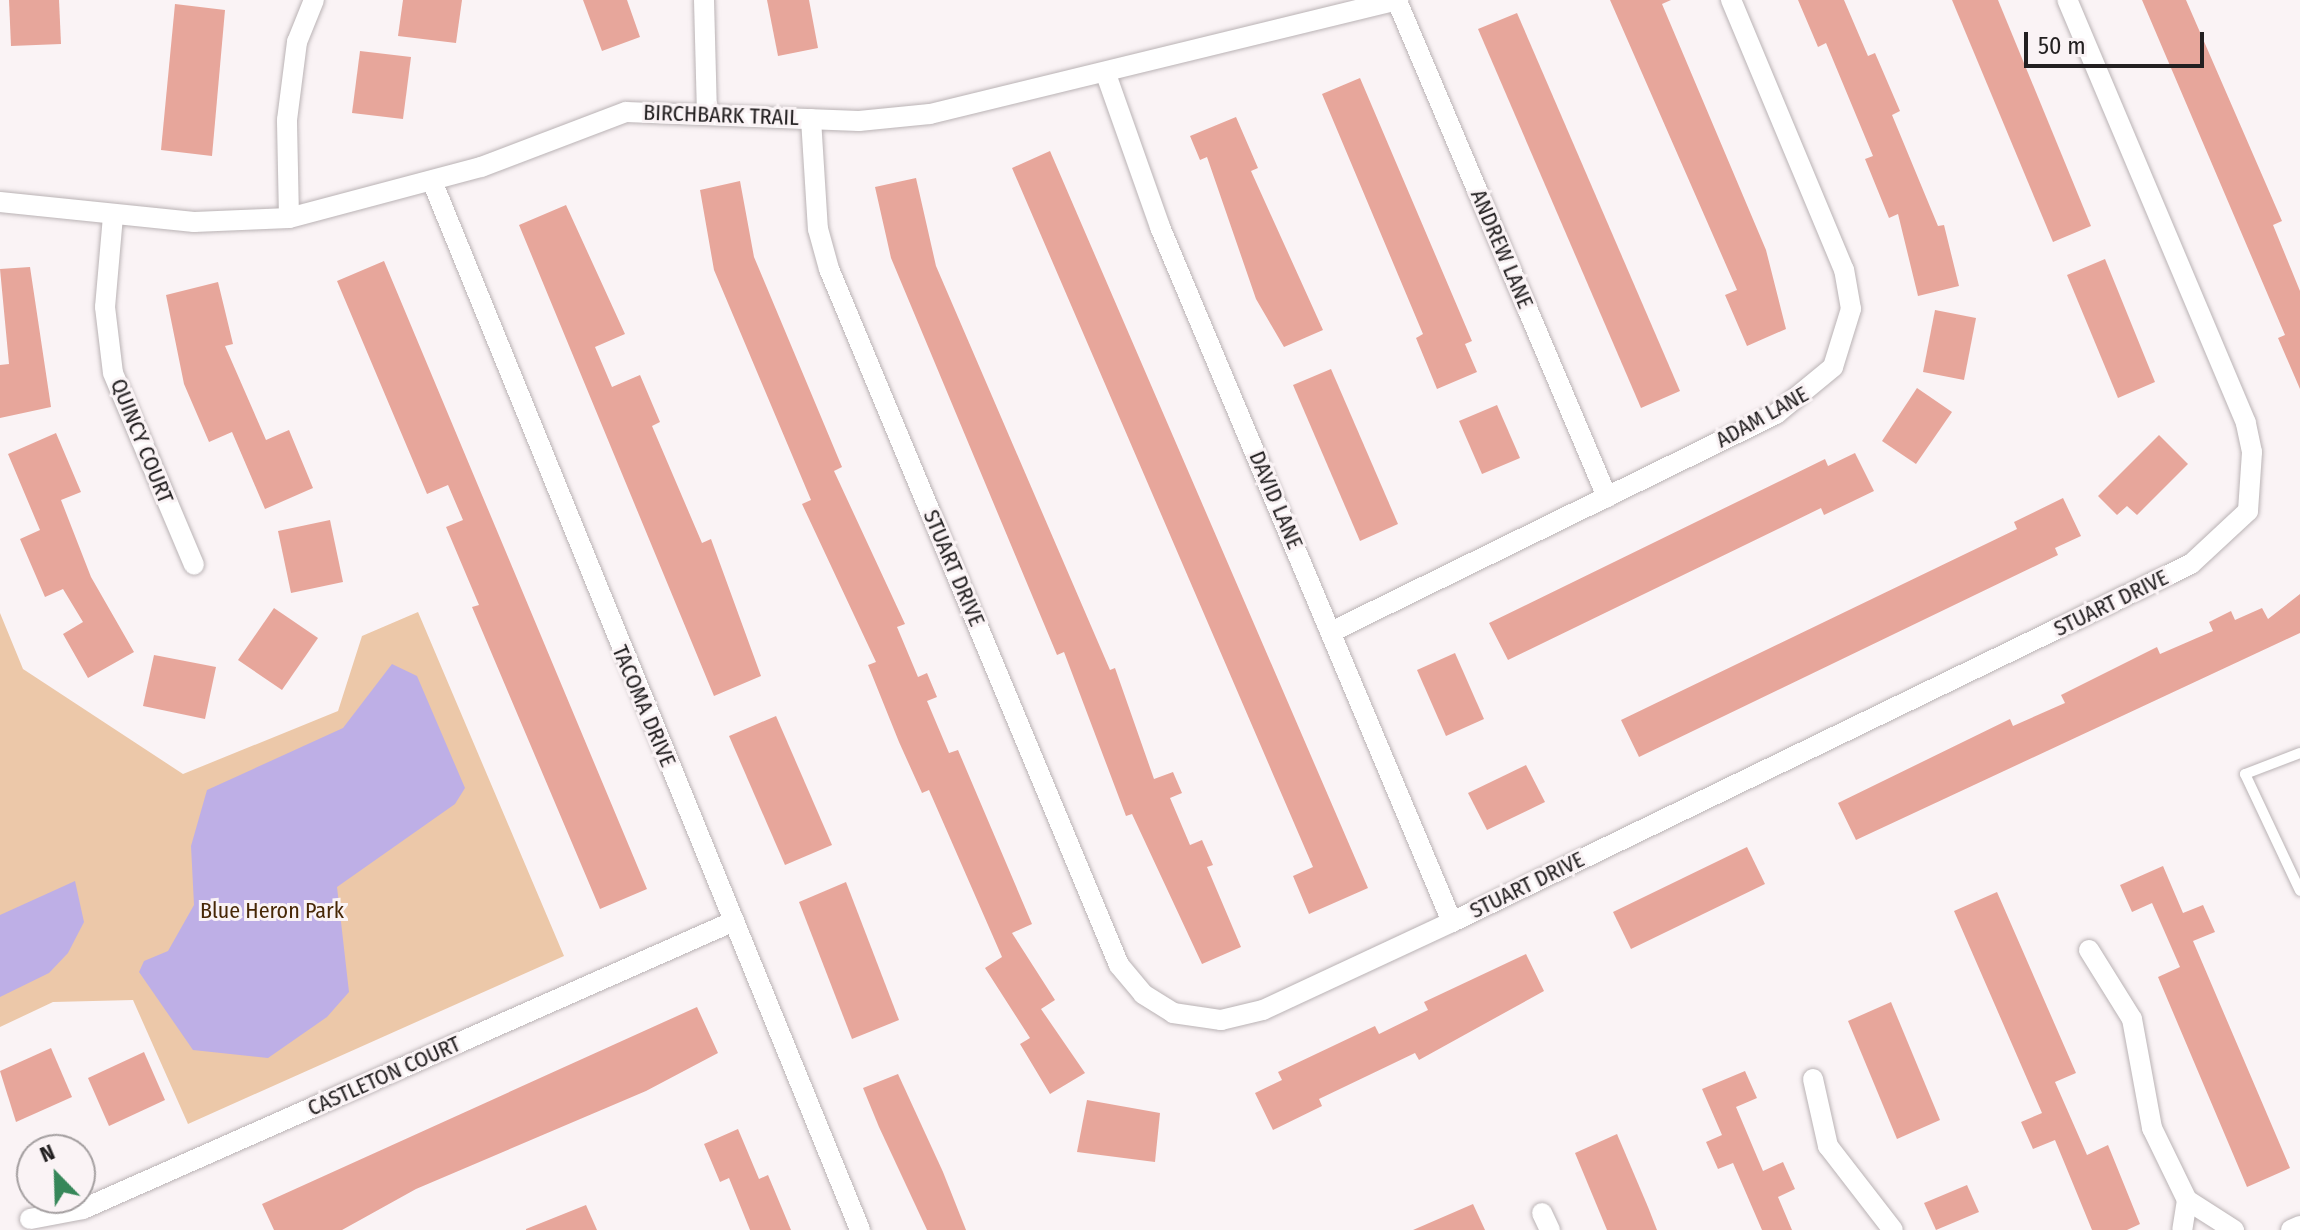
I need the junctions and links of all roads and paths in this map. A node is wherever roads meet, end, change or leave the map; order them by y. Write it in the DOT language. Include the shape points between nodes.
graph roads {
  1 [pos="314,0"];
  2 [pos="704,0"];
  3 [pos="1398,0"];
  4 [pos="1731,0"];
  5 [pos="2067,0"];
  6 [pos="1107,77"];
  7 [pos="707,114"];
  8 [pos="811,119"];
  9 [pos="432,181"];
  10 [pos="0,202"];
  11 [pos="113,216"];
  12 [pos="289,218"];
  13 [pos="1607,497"];
  14 [pos="194,565"];
  15 [pos="1331,632"];
  16 [pos="2300,753"];
  17 [pos="2300,891"];
  18 [pos="734,921"];
  19 [pos="1452,922"];
  20 [pos="2089,950"];
  21 [pos="1813,1079"];
  22 [pos="2187,1200"];
  23 [pos="30,1219"];
  24 [pos="2300,1226"];
  25 [pos="860,1230"];
  26 [pos="1893,1230"];
  27 [pos="2182,1230"];
  28 [pos="2234,1230"];
  29 [pos="2291,1230"];
  1 -- 12 [label="street" via="297,42 287,120"];
  2 -- 7 [label="street"];
  3 -- 6 [label="street, BIRCHBARK TRAIL"];
  3 -- 13 [label="street, ANDREW LANE"];
  4 -- 13 [label="street, ADAM LANE" via="1844,270 1848,331 1833,367 1798,401"];
  5 -- 19 [label="street, STUART DRIVE" via="2246,423 2252,452 2248,511 2191,564"];
  6 -- 8 [label="street, BIRCHBARK TRAIL" via="930,114"];
  6 -- 15 [label="street, DAVID LANE" via="1160,227"];
  7 -- 8 [label="street, BIRCHBARK TRAIL"];
  7 -- 9 [label="street, BIRCHBARK TRAIL" via="648,110 605,116"];
  8 -- 19 [label="street, STUART DRIVE" via="818,229 829,269 1129,980 1173,1013 1239,1018"];
  9 -- 12 [label="street, BIRCHBARK TRAIL"];
  9 -- 18 [label="street, TACOMA DRIVE"];
  10 -- 11 [label="street, BIRCHBARK TRAIL"];
  11 -- 12 [label="street, BIRCHBARK TRAIL"];
  11 -- 14 [label="street, QUINCY COURT" via="105,307 113,373"];
  13 -- 15 [label="street, ADAM LANE"];
  15 -- 19 [label="street, DAVID LANE"];
  16 -- 17 [label="lane" via="2245,774"];
  18 -- 23 [label="street, CASTLETON COURT" via="83,1209"];
  18 -- 25 [label="street, TACOMA DRIVE"];
  20 -- 22 [label="street" via="2132,1019 2152,1128"];
  21 -- 26 [label="street" via="1828,1146"];
  22 -- 27 [label="street"];
  22 -- 28 [label="street"];
  24 -- 29 [label="street"];
}
